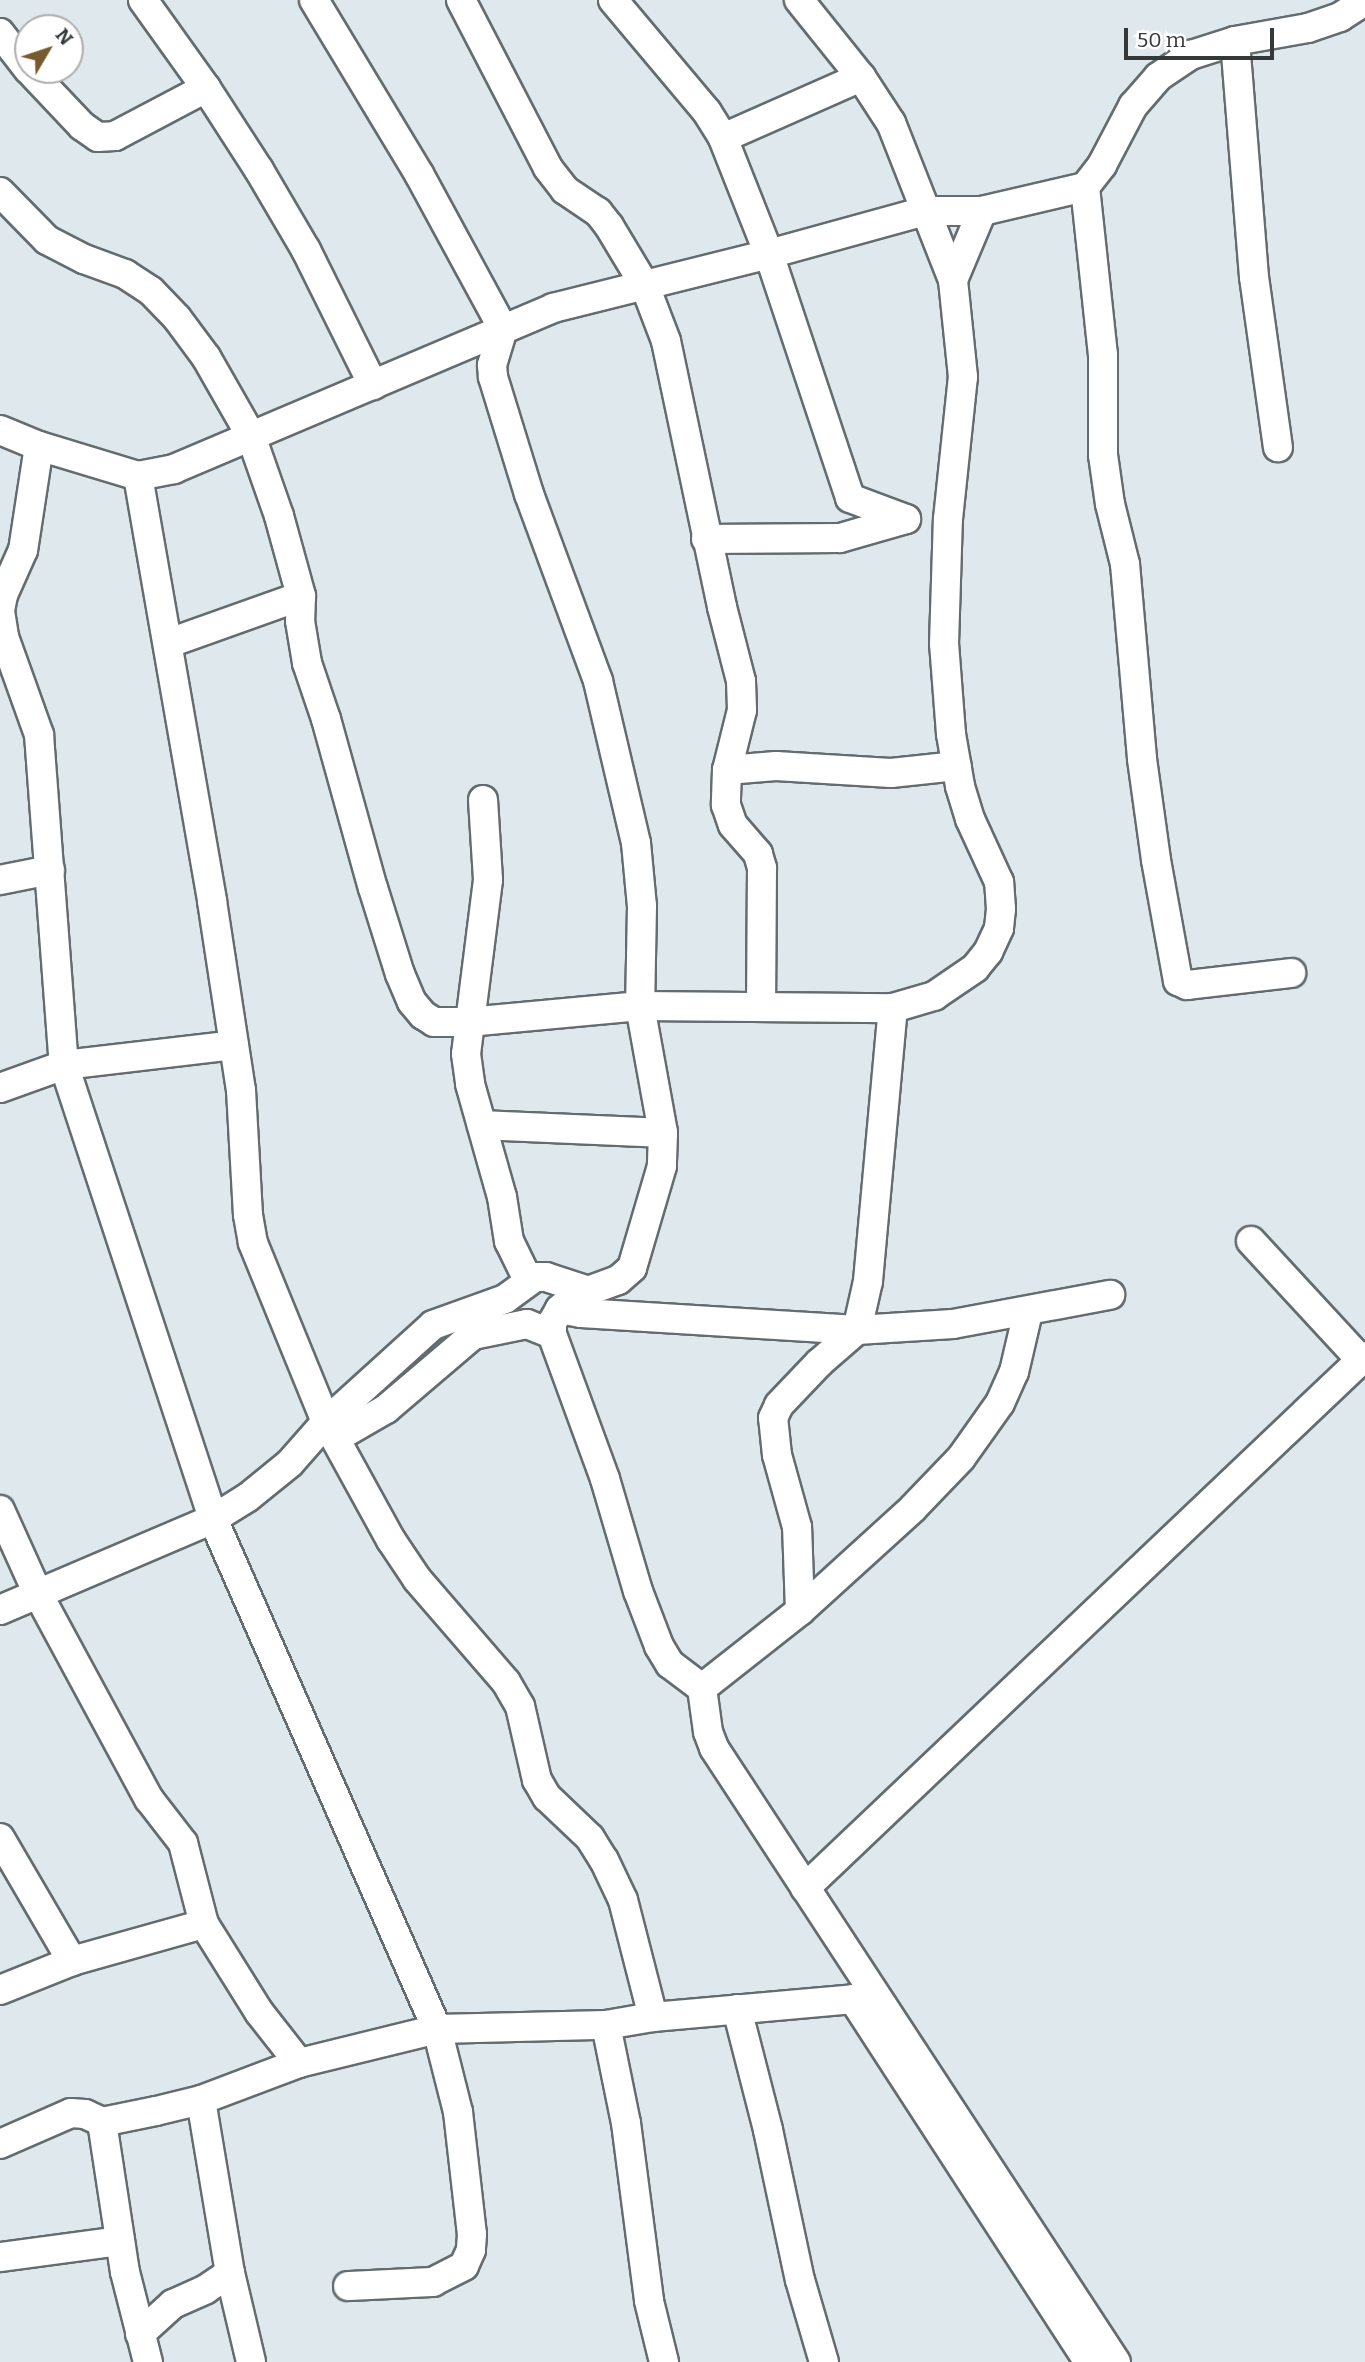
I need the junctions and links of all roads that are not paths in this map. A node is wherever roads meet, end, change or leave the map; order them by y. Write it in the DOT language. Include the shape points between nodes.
graph roads {
  1 [pos="143,0"];
  2 [pos="314,0"];
  3 [pos="461,0"];
  4 [pos="613,0"];
  5 [pos="799,0"];
  6 [pos="1365,1"];
  7 [pos="0,33"];
  8 [pos="1235,41"];
  9 [pos="14,52"];
  10 [pos="861,77"];
  11 [pos="42,84"];
  12 [pos="206,88"];
  13 [pos="723,138"];
  14 [pos="1085,187"];
  15 [pos="0,192"];
  16 [pos="925,211"];
  17 [pos="982,211"];
  18 [pos="769,254"];
  19 [pos="953,280"];
  20 [pos="645,286"];
  21 [pos="503,329"];
  22 [pos="373,385"];
  23 [pos="0,430"];
  24 [pos="251,436"];
  25 [pos="39,446"];
  26 [pos="1278,447"];
  27 [pos="138,476"];
  28 [pos="906,519"];
  29 [pos="948,519"];
  30 [pos="706,538"];
  31 [pos="9,562"];
  32 [pos="301,596"];
  33 [pos="169,643"];
  34 [pos="957,766"];
  35 [pos="727,769"];
  36 [pos="483,800"];
  37 [pos="50,870"];
  38 [pos="0,880"];
  39 [pos="1291,973"];
  40 [pos="640,1006"];
  41 [pos="761,1006"];
  42 [pos="893,1008"];
  43 [pos="468,1022"];
  44 [pos="234,1045"];
  45 [pos="64,1065"];
  46 [pos="0,1088"];
  47 [pos="482,1125"];
  48 [pos="663,1133"];
  49 [pos="1251,1241"];
  50 [pos="528,1280"];
  51 [pos="586,1290"];
  52 [pos="1110,1294"];
  53 [pos="1028,1312"];
  54 [pos="556,1321"];
  55 [pos="857,1330"];
  56 [pos="1363,1358"];
  57 [pos="331,1430"];
  58 [pos="0,1510"];
  59 [pos="213,1519"];
  60 [pos="38,1594"];
  61 [pos="0,1610"];
  62 [pos="800,1611"];
  63 [pos="702,1688"];
  64 [pos="0,1838"];
  65 [pos="805,1888"];
  66 [pos="204,1924"];
  67 [pos="72,1961"];
  68 [pos="0,1990"];
  69 [pos="864,1998"];
  70 [pos="737,2008"];
  71 [pos="653,2017"];
  72 [pos="606,2025"];
  73 [pos="437,2029"];
  74 [pos="299,2063"];
  75 [pos="201,2100"];
  76 [pos="102,2122"];
  77 [pos="0,2144"];
  78 [pos="120,2241"];
  79 [pos="0,2257"];
  80 [pos="230,2273"];
  81 [pos="348,2286"];
  82 [pos="131,2300"];
  83 [pos="173,2304"];
  84 [pos="140,2334"];
  85 [pos="148,2362"];
  86 [pos="251,2362"];
  87 [pos="664,2362"];
  88 [pos="824,2362"];
  89 [pos="1089,2362"];
  90 [pos="1116,2362"];
  1 -- 12 [label="street"];
  2 -- 21 [label="street" via="418,174"];
  3 -- 20 [label="street" via="548,168 565,190 609,226"];
  4 -- 13 [label="street" via="707,112"];
  5 -- 10 [label="street"];
  6 -- 8 [label="street" via="1340,17 1308,28"];
  7 -- 9 [label="street"];
  8 -- 14 [label="street" via="1191,55 1158,77 1133,106"];
  8 -- 26 [label="street" via="1254,277"];
  10 -- 13 [label="street"];
  10 -- 16 [label="street" via="891,122"];
  11 -- 12 [label="street" via="99,138 115,136"];
  12 -- 22 [label="street" via="306,250"];
  13 -- 18 [label="street"];
  14 -- 17 [label="street"];
  14 -- 39 [label="street" via="1103,355 1103,455 1125,564 1142,759 1178,981 1186,985"];
  15 -- 24 [label="street" via="47,240 125,274 150,291 206,357"];
  16 -- 17 [label="street"];
  16 -- 18 [label="street"];
  16 -- 19 [label="street"];
  17 -- 19 [label="street"];
  18 -- 20 [label="street"];
  18 -- 28 [label="street" via="850,498"];
  19 -- 29 [label="street" via="963,377"];
  20 -- 21 [label="street" via="576,302"];
  20 -- 30 [label="street" via="666,341"];
  21 -- 22 [label="street"];
  21 -- 40 [label="street" via="493,377 529,494 598,681 636,843 642,906"];
  22 -- 24 [label="street"];
  23 -- 25 [label="street"];
  24 -- 27 [label="street" via="174,470"];
  24 -- 32 [label="street"];
  25 -- 27 [label="street"];
  25 -- 31 [label="street"];
  27 -- 33 [label="street"];
  28 -- 29 [label="street"];
  28 -- 30 [label="street" via="841,538"];
  29 -- 34 [label="street" via="944,644"];
  30 -- 35 [label="street" via="741,681 742,710"];
  31 -- 37 [label="street" via="0,611 4,637 39,736"];
  32 -- 33 [label="street"];
  32 -- 43 [label="street" via="307,663 400,974 423,1015 434,1022"];
  33 -- 44 [label="street"];
  34 -- 35 [label="street" via="891,773 776,766"];
  34 -- 42 [label="street" via="970,819 999,882 999,928 988,952 955,985"];
  35 -- 41 [label="street" via="728,815 758,854 762,868"];
  36 -- 43 [label="street" via="488,880"];
  37 -- 38 [label="street"];
  37 -- 45 [label="street"];
  40 -- 41 [label="street"];
  40 -- 43 [label="street"];
  40 -- 48 [label="street"];
  41 -- 42 [label="street"];
  42 -- 55 [label="street" via="869,1281"];
  43 -- 47 [label="street" via="470,1084"];
  44 -- 45 [label="street"];
  44 -- 57 [label="street" via="246,1132 253,1243"];
  45 -- 46 [label="street"];
  45 -- 59 [label="street"];
  47 -- 48 [label="street"];
  47 -- 50 [label="street" via="509,1241"];
  48 -- 51 [label="street" via="663,1166 632,1268 618,1280"];
  49 -- 56 [label="street"];
  50 -- 51 [label="street" via="546,1277"];
  50 -- 57 [label="street" via="505,1299 433,1325"];
  51 -- 54 [label="street"];
  52 -- 53 [label="street"];
  53 -- 55 [label="street" via="935,1326"];
  53 -- 62 [label="street" via="1014,1372 982,1432 913,1508"];
  54 -- 55 [label="street" via="582,1313"];
  54 -- 57 [label="street" via="473,1335 386,1409"];
  54 -- 63 [label="street" via="659,1646 677,1672"];
  55 -- 62 [label="street" via="818,1363 779,1405 773,1418 777,1455 797,1527"];
  56 -- 65 [label="street"];
  57 -- 59 [label="street" via="247,1498"];
  57 -- 71 [label="street" via="417,1579 489,1661 520,1706 537,1780 547,1797 590,1838 623,1900"];
  58 -- 60 [label="street"];
  59 -- 60 [label="street"];
  59 -- 73 [label="street"];
  60 -- 61 [label="street"];
  60 -- 66 [label="street" via="149,1799 183,1843"];
  62 -- 63 [label="street"];
  63 -- 65 [label="street" via="714,1748"];
  64 -- 67 [label="street"];
  65 -- 69 [label="street"];
  66 -- 67 [label="street"];
  66 -- 74 [label="street" via="259,2012"];
  67 -- 68 [label="street"];
  69 -- 70 [label="street"];
  69 -- 89 [label="street"];
  69 -- 90 [label="street"];
  70 -- 71 [label="street"];
  70 -- 88 [label="street" via="808,2316"];
  71 -- 72 [label="street"];
  72 -- 73 [label="street"];
  72 -- 87 [label="street" via="626,2123 649,2301"];
  73 -- 74 [label="street"];
  73 -- 81 [label="street" via="457,2112 471,2250 464,2266 433,2282"];
  74 -- 75 [label="street"];
  75 -- 76 [label="street"];
  75 -- 80 [label="street"];
  76 -- 77 [label="street" via="71,2113"];
  76 -- 78 [label="street"];
  78 -- 79 [label="street"];
  78 -- 82 [label="street"];
  80 -- 83 [label="street"];
  80 -- 86 [label="street"];
  82 -- 83 [label="street"];
  82 -- 84 [label="street"];
  83 -- 84 [label="street"];
  84 -- 85 [label="street"];
}
